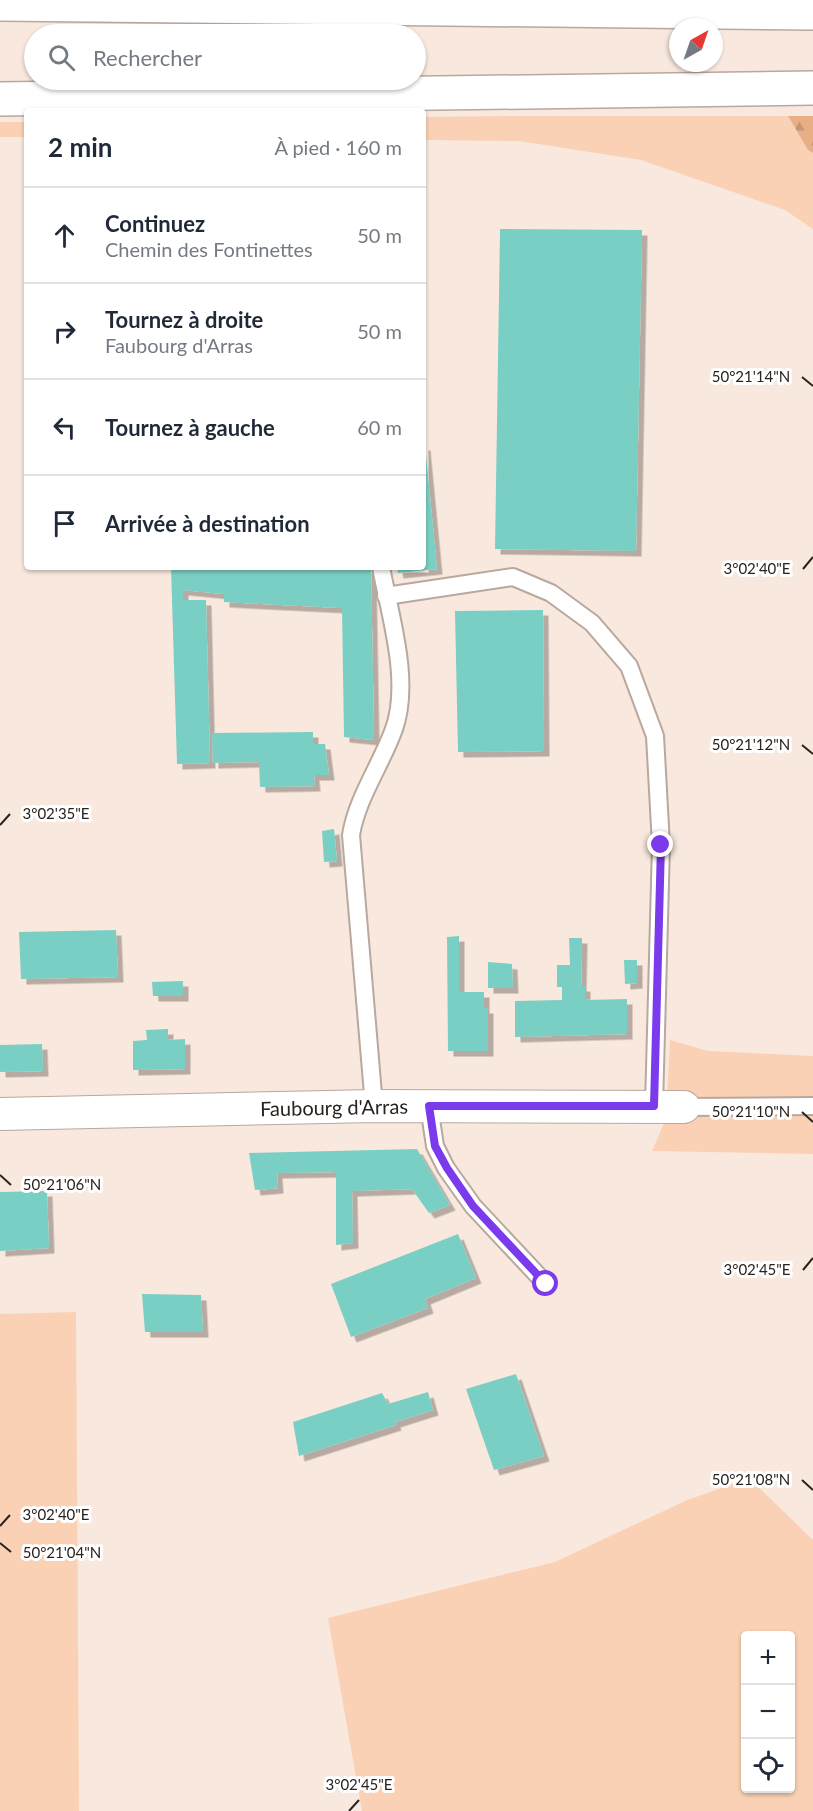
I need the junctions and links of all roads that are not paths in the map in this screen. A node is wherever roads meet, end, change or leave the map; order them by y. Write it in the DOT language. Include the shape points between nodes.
graph roads {
  1 [pos="0,4"];
  2 [pos="813,13"];
  3 [pos="813,88"];
  4 [pos="0,99"];
  5 [pos="382,570"];
  6 [pos="386,596"];
  7 [pos="374,1106"];
  8 [pos="429,1106"];
  9 [pos="669,1106"];
  10 [pos="813,1106"];
  11 [pos="0,1114"];
  12 [pos="546,1284"];
  1 -- 2 [label="main road"];
  3 -- 4 [label="main road"];
  5 -- 6 [label="lane"];
  6 -- 7 [label="lane" via="400,671 399,709 351,835"];
  6 -- 9 [label="lane" via="513,577 550,593 592,623 629,666 655,736"];
  7 -- 8 [label="street, Faubourg d'Arras"];
  7 -- 11 [label="street, Faubourg d'Arras"];
  8 -- 9 [label="street, Faubourg d'Arras"];
  8 -- 12 [label="lane" via="435,1146 451,1175 473,1206"];
  9 -- 10 [label="lane, Faubourg d'Arras"];
}
